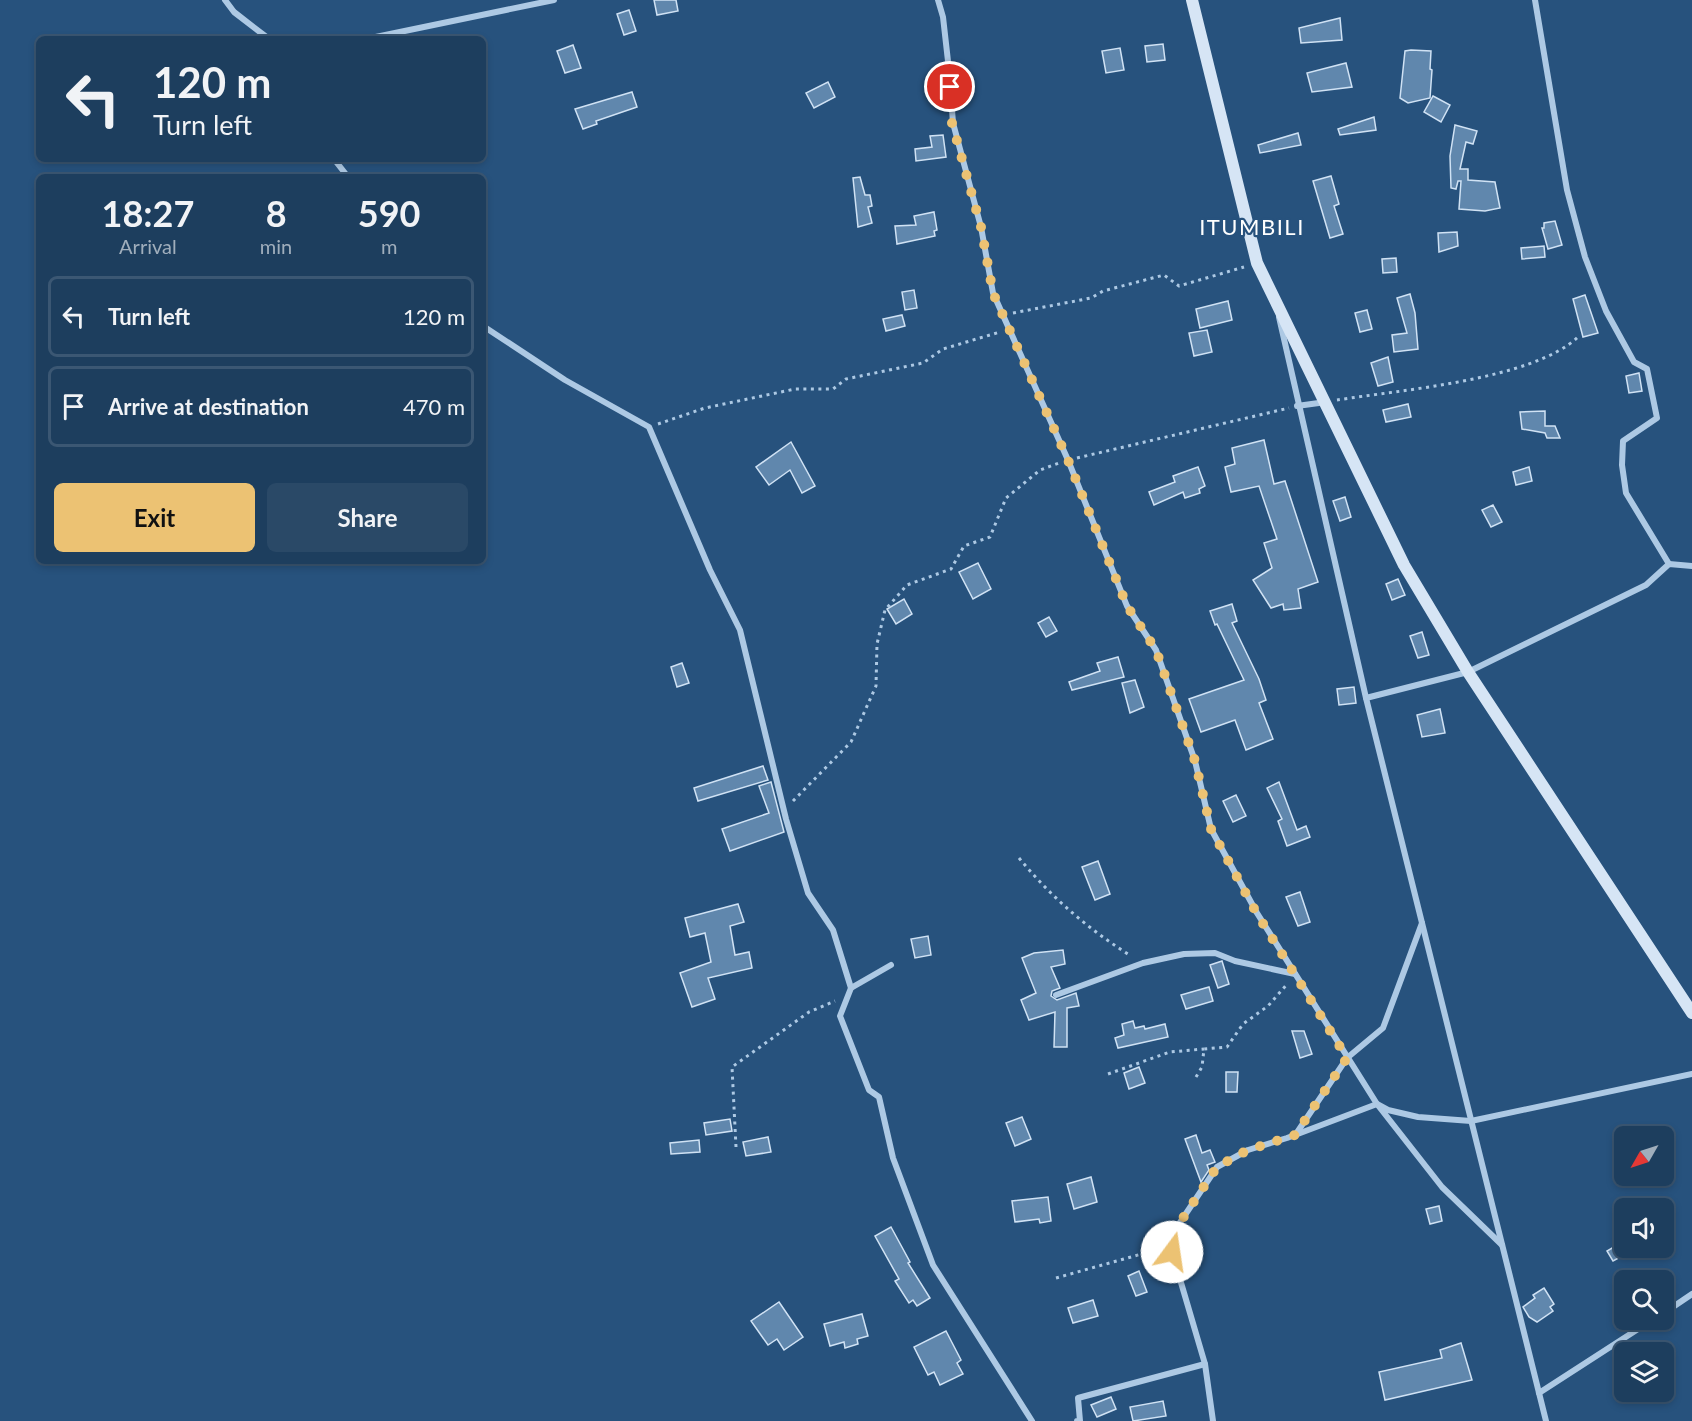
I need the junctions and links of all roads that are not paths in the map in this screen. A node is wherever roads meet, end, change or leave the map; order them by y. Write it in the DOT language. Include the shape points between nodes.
graph roads {
  1 [pos="225,0"];
  2 [pos="554,0"];
  3 [pos="938,0"];
  4 [pos="1192,0"];
  5 [pos="1535,0"];
  6 [pos="265,36"];
  7 [pos="380,36"];
  8 [pos="336,162"];
  9 [pos="346,174"];
  10 [pos="1276,307"];
  11 [pos="486,328"];
  12 [pos="1327,401"];
  13 [pos="1297,406"];
  14 [pos="1670,564"];
  15 [pos="1692,566"];
  16 [pos="1468,672"];
  17 [pos="1366,698"];
  18 [pos="1422,922"];
  19 [pos="891,965"];
  20 [pos="1294,974"];
  21 [pos="851,988"];
  22 [pos="1056,995"];
  23 [pos="1692,1013"];
  24 [pos="1347,1058"];
  25 [pos="1692,1074"];
  26 [pos="1377,1104"];
  27 [pos="1471,1121"];
  28 [pos="1295,1135"];
  29 [pos="1502,1245"];
  30 [pos="1692,1294"];
  31 [pos="1674,1306"];
  32 [pos="1637,1330"];
  33 [pos="1204,1364"];
  34 [pos="1539,1393"];
  35 [pos="1032,1421"];
  36 [pos="1077,1421"];
  37 [pos="1213,1421"];
  38 [pos="1546,1421"];
  1 -- 6 [label="street"];
  2 -- 7 [label="street"];
  3 -- 20 [label="street" via="949,70 952,123 981,227 993,293 1068,460 1127,606 1156,650 1195,761 1211,829"];
  4 -- 10 [label="main road" via="1257,263"];
  5 -- 14 [label="street" via="1567,190 1585,257 1606,310 1634,362 1647,369 1657,418 1623,441 1626,493"];
  8 -- 9 [label="street"];
  10 -- 12 [label="main road"];
  10 -- 13 [label="street"];
  11 -- 21 [label="street" via="565,380 649,427 740,630 807,893 833,930"];
  12 -- 13 [label="street"];
  12 -- 16 [label="main road" via="1404,565"];
  13 -- 17 [label="street"];
  14 -- 15 [label="street"];
  14 -- 16 [label="street" via="1646,585"];
  16 -- 17 [label="street"];
  16 -- 23 [label="main road"];
  17 -- 18 [label="street"];
  18 -- 24 [label="street" via="1383,1028"];
  18 -- 27 [label="street"];
  19 -- 21 [label="street"];
  20 -- 22 [label="street" via="1215,953 1184,954 1143,963"];
  20 -- 24 [label="street"];
  21 -- 35 [label="street" via="840,1016 869,1090 879,1097 893,1158 933,1264"];
  24 -- 26 [label="street"];
  24 -- 28 [label="street"];
  25 -- 27 [label="street"];
  26 -- 27 [label="street" via="1418,1117"];
  26 -- 28 [label="street"];
  26 -- 29 [label="street" via="1442,1187"];
  27 -- 29 [label="street"];
  28 -- 33 [label="street" via="1248,1150 1217,1167 1177,1227 1173,1246 1177,1277"];
  29 -- 34 [label="street"];
  30 -- 31 [label="street"];
  32 -- 34 [label="street"];
  33 -- 36 [label="street" via="1078,1398"];
  33 -- 37 [label="street"];
  34 -- 38 [label="street"];
}
